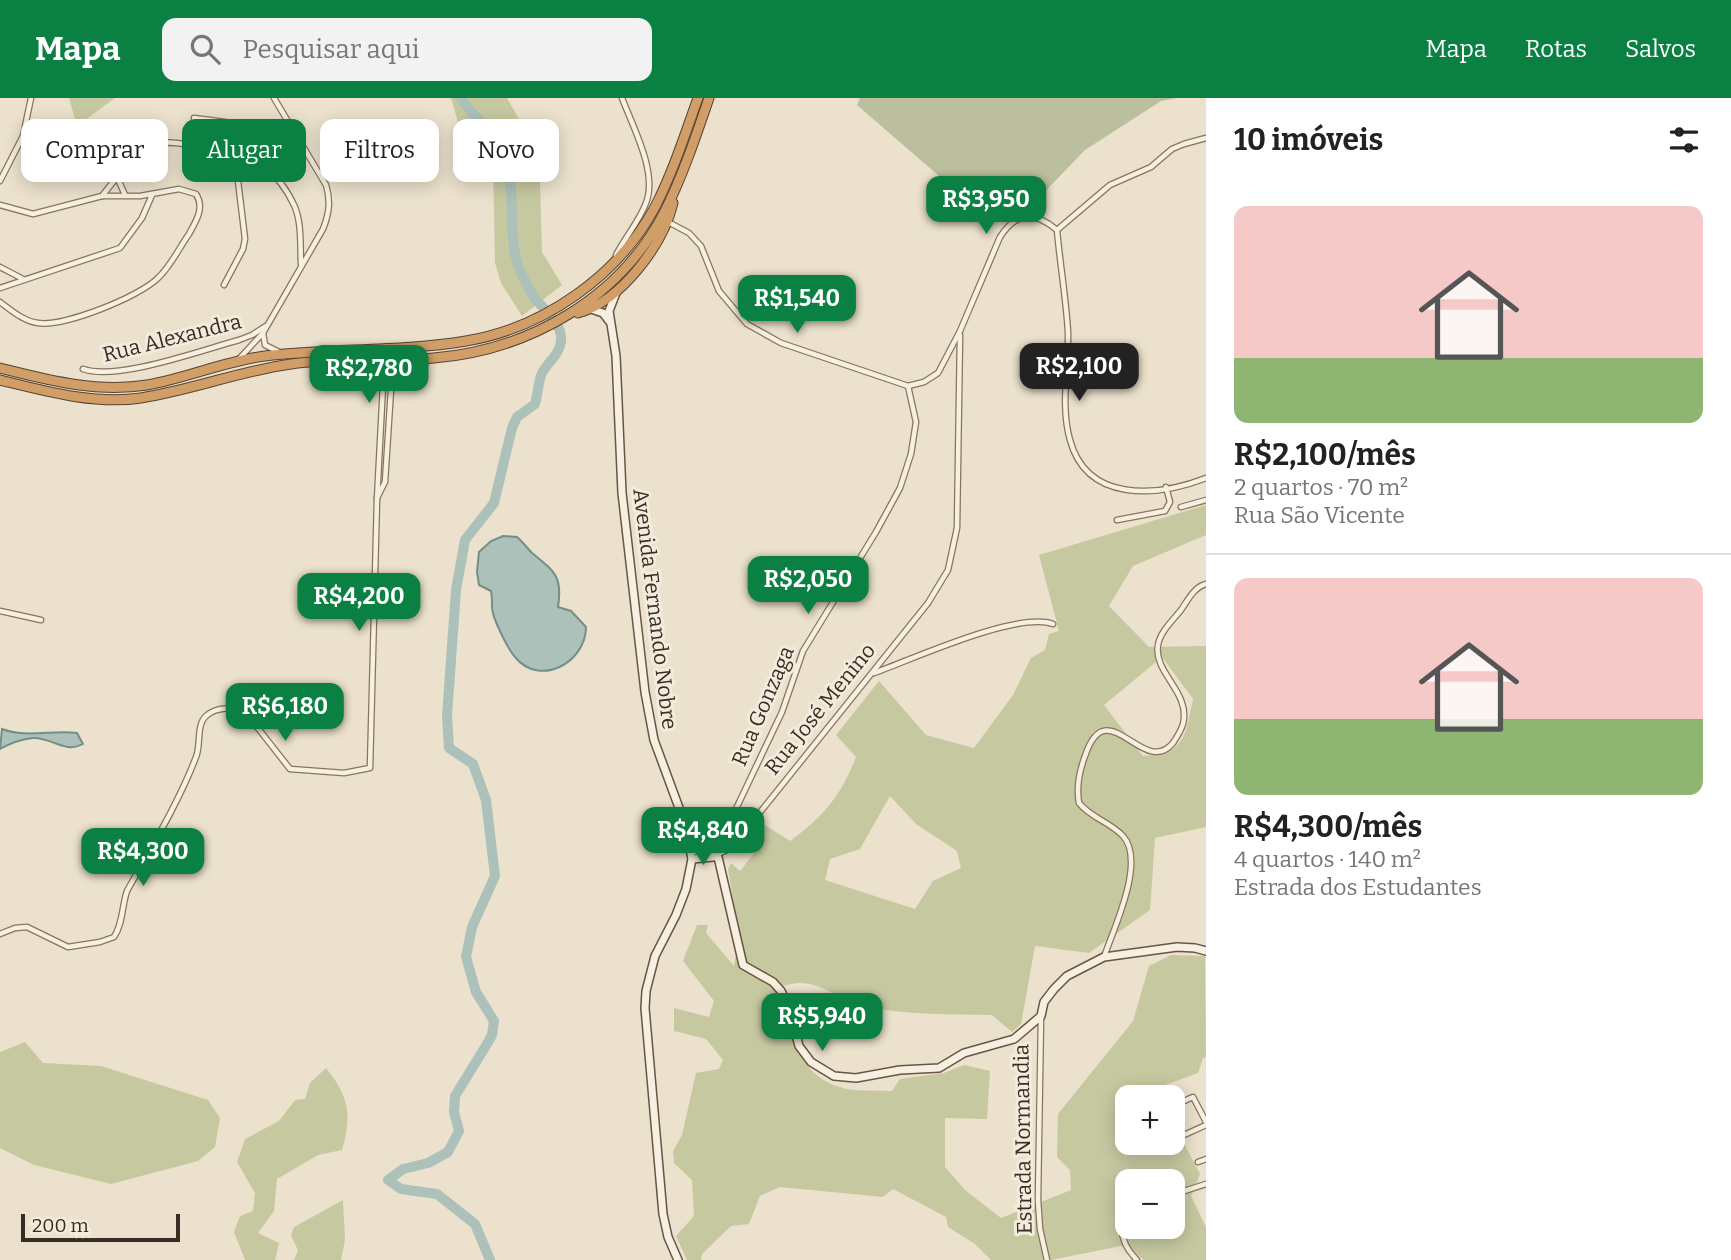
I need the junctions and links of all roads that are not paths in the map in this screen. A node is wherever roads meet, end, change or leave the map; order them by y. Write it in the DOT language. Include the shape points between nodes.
graph roads {
  1 [pos="31,98"];
  2 [pos="274,98"];
  3 [pos="622,98"];
  4 [pos="698,98"];
  5 [pos="709,98"];
  6 [pos="194,118"];
  7 [pos="201,119"];
  8 [pos="287,119"];
  9 [pos="1206,138"];
  10 [pos="306,151"];
  11 [pos="0,181"];
  12 [pos="113,182"];
  13 [pos="119,182"];
  14 [pos="237,182"];
  15 [pos="280,182"];
  16 [pos="676,187"];
  17 [pos="153,194"];
  18 [pos="125,195"];
  19 [pos="102,196"];
  20 [pos="0,205"];
  21 [pos="668,222"];
  22 [pos="1057,230"];
  23 [pos="613,263"];
  24 [pos="301,266"];
  25 [pos="0,267"];
  26 [pos="24,279"];
  27 [pos="224,285"];
  28 [pos="0,288"];
  29 [pos="618,290"];
  30 [pos="0,302"];
  31 [pos="591,309"];
  32 [pos="567,316"];
  33 [pos="610,322"];
  34 [pos="267,326"];
  35 [pos="960,331"];
  36 [pos="262,333"];
  37 [pos="283,354"];
  38 [pos="466,354"];
  39 [pos="235,362"];
  40 [pos="303,362"];
  41 [pos="0,368"];
  42 [pos="83,369"];
  43 [pos="0,380"];
  44 [pos="908,386"];
  45 [pos="378,475"];
  46 [pos="386,476"];
  47 [pos="1206,478"];
  48 [pos="1166,487"];
  49 [pos="377,499"];
  50 [pos="1206,500"];
  51 [pos="1181,507"];
  52 [pos="1116,520"];
  53 [pos="866,550"];
  54 [pos="873,553"];
  55 [pos="845,584"];
  56 [pos="1206,584"];
  57 [pos="851,589"];
  58 [pos="0,611"];
  59 [pos="41,620"];
  60 [pos="1053,624"];
  61 [pos="872,674"];
  62 [pos="690,850"];
  63 [pos="715,854"];
  64 [pos="692,859"];
  65 [pos="0,934"];
  66 [pos="1206,951"];
  67 [pos="1104,957"];
  68 [pos="1041,1016"];
  69 [pos="1185,1101"];
  70 [pos="1206,1123"];
  71 [pos="1185,1134"];
  72 [pos="1206,1159"];
  73 [pos="1198,1162"];
  74 [pos="1206,1184"];
  75 [pos="1185,1191"];
  76 [pos="1124,1239"];
  77 [pos="678,1260"];
  78 [pos="1047,1260"];
  79 [pos="1138,1260"];
  1 -- 11 [label="street" via="23,136"];
  2 -- 8 [label="street"];
  3 -- 23 [label="street" via="648,170 650,189"];
  4 -- 23 [label="highway" via="654,209"];
  5 -- 16 [label="highway"];
  6 -- 7 [label="street"];
  9 -- 22 [label="street" via="1172,149 1151,167 1110,185"];
  10 -- 24 [label="street" via="326,185 330,202 323,229"];
  12 -- 19 [label="street"];
  13 -- 18 [label="street"];
  14 -- 27 [label="street" via="245,239"];
  15 -- 24 [label="street" via="297,213"];
  16 -- 21 [label="highway"];
  16 -- 32 [label="highway" via="629,263"];
  17 -- 18 [label="street"];
  17 -- 26 [label="street" via="120,248"];
  17 -- 30 [label="street" via="191,191 200,205 196,221 152,283 96,312 48,323 26,320"];
  18 -- 19 [label="street"];
  19 -- 20 [label="street" via="33,214"];
  21 -- 29 [label="highway"];
  21 -- 44 [label="street" via="701,246 719,290 747,324 781,343"];
  22 -- 35 [label="street" via="1032,217 1007,225"];
  22 -- 48 [label="street" via="1068,333 1066,403 1074,452 1088,471 1115,489 1134,492"];
  23 -- 37 [label="highway" via="559,306 501,332 467,341"];
  24 -- 34 [label="street"];
  25 -- 26 [label="street"];
  26 -- 28 [label="street"];
  29 -- 31 [label="highway"];
  29 -- 33 [label="main road" via="610,305"];
  31 -- 32 [label="highway"];
  31 -- 33 [label="main road"];
  32 -- 38 [label="highway" via="504,344"];
  33 -- 62 [label="main road, Avenida Fernando Nobre" via="616,356 622,493 645,692 654,740"];
  34 -- 36 [label="street"];
  34 -- 42 [label="street, Rua Alexandra" via="239,340 150,363 111,372"];
  35 -- 44 [label="street" via="938,373"];
  35 -- 61 [label="street, Rua José Menino" via="953,552 940,586"];
  36 -- 37 [label="street" via="265,345"];
  36 -- 39 [label="street"];
  37 -- 39 [label="highway"];
  38 -- 40 [label="highway"];
  38 -- 46 [label="street" via="403,364 394,371"];
  39 -- 41 [label="highway" via="146,385 103,388"];
  40 -- 43 [label="highway" via="122,400 55,393"];
  40 -- 45 [label="street" via="367,364 380,372"];
  44 -- 53 [label="street, Rua Gonzaga" via="916,422 911,454 900,488"];
  45 -- 46 [label="street"];
  45 -- 49 [label="street"];
  46 -- 49 [label="street"];
  47 -- 48 [label="street"];
  48 -- 52 [label="street" via="1170,502 1165,511"];
  49 -- 65 [label="street" via="370,768 344,773 290,769 246,713 237,708 218,710 201,723 196,758 127,891 114,937 68,947 27,927"];
  50 -- 51 [label="street"];
  53 -- 54 [label="street"];
  53 -- 55 [label="street, Rua Gonzaga"];
  55 -- 57 [label="street"];
  55 -- 63 [label="street, Rua Gonzaga" via="803,651 782,712"];
  56 -- 67 [label="street" via="1196,589 1158,644 1160,663 1183,703 1184,717 1176,738 1169,748 1152,753 1116,731 1100,732 1088,746 1079,773 1079,803 1121,834 1132,862"];
  58 -- 59 [label="street"];
  60 -- 61 [label="street" via="1038,620 1016,624"];
  61 -- 63 [label="street, Rua José Menino" via="737,841"];
  62 -- 63 [label="main road"];
  62 -- 64 [label="main road, Avenida Fernando Nobre"];
  63 -- 64 [label="main road"];
  63 -- 68 [label="main road, Estrada Normandia" via="743,965 781,991 804,1053 834,1076 856,1078 939,1068 964,1053 1013,1039"];
  64 -- 77 [label="main road, Avenida Fernando Nobre" via="676,915 649,973 645,1008 663,1214"];
  66 -- 67 [label="main road, Estrada Normandia" via="1177,947"];
  67 -- 68 [label="main road, Estrada Normandia" via="1054,989"];
  68 -- 78 [label="street, Estrada Normandia" via="1038,1200"];
  69 -- 70 [label="street" via="1193,1097"];
  70 -- 71 [label="street"];
  72 -- 73 [label="street"];
  74 -- 75 [label="street"];
  76 -- 79 [label="street"];
}
